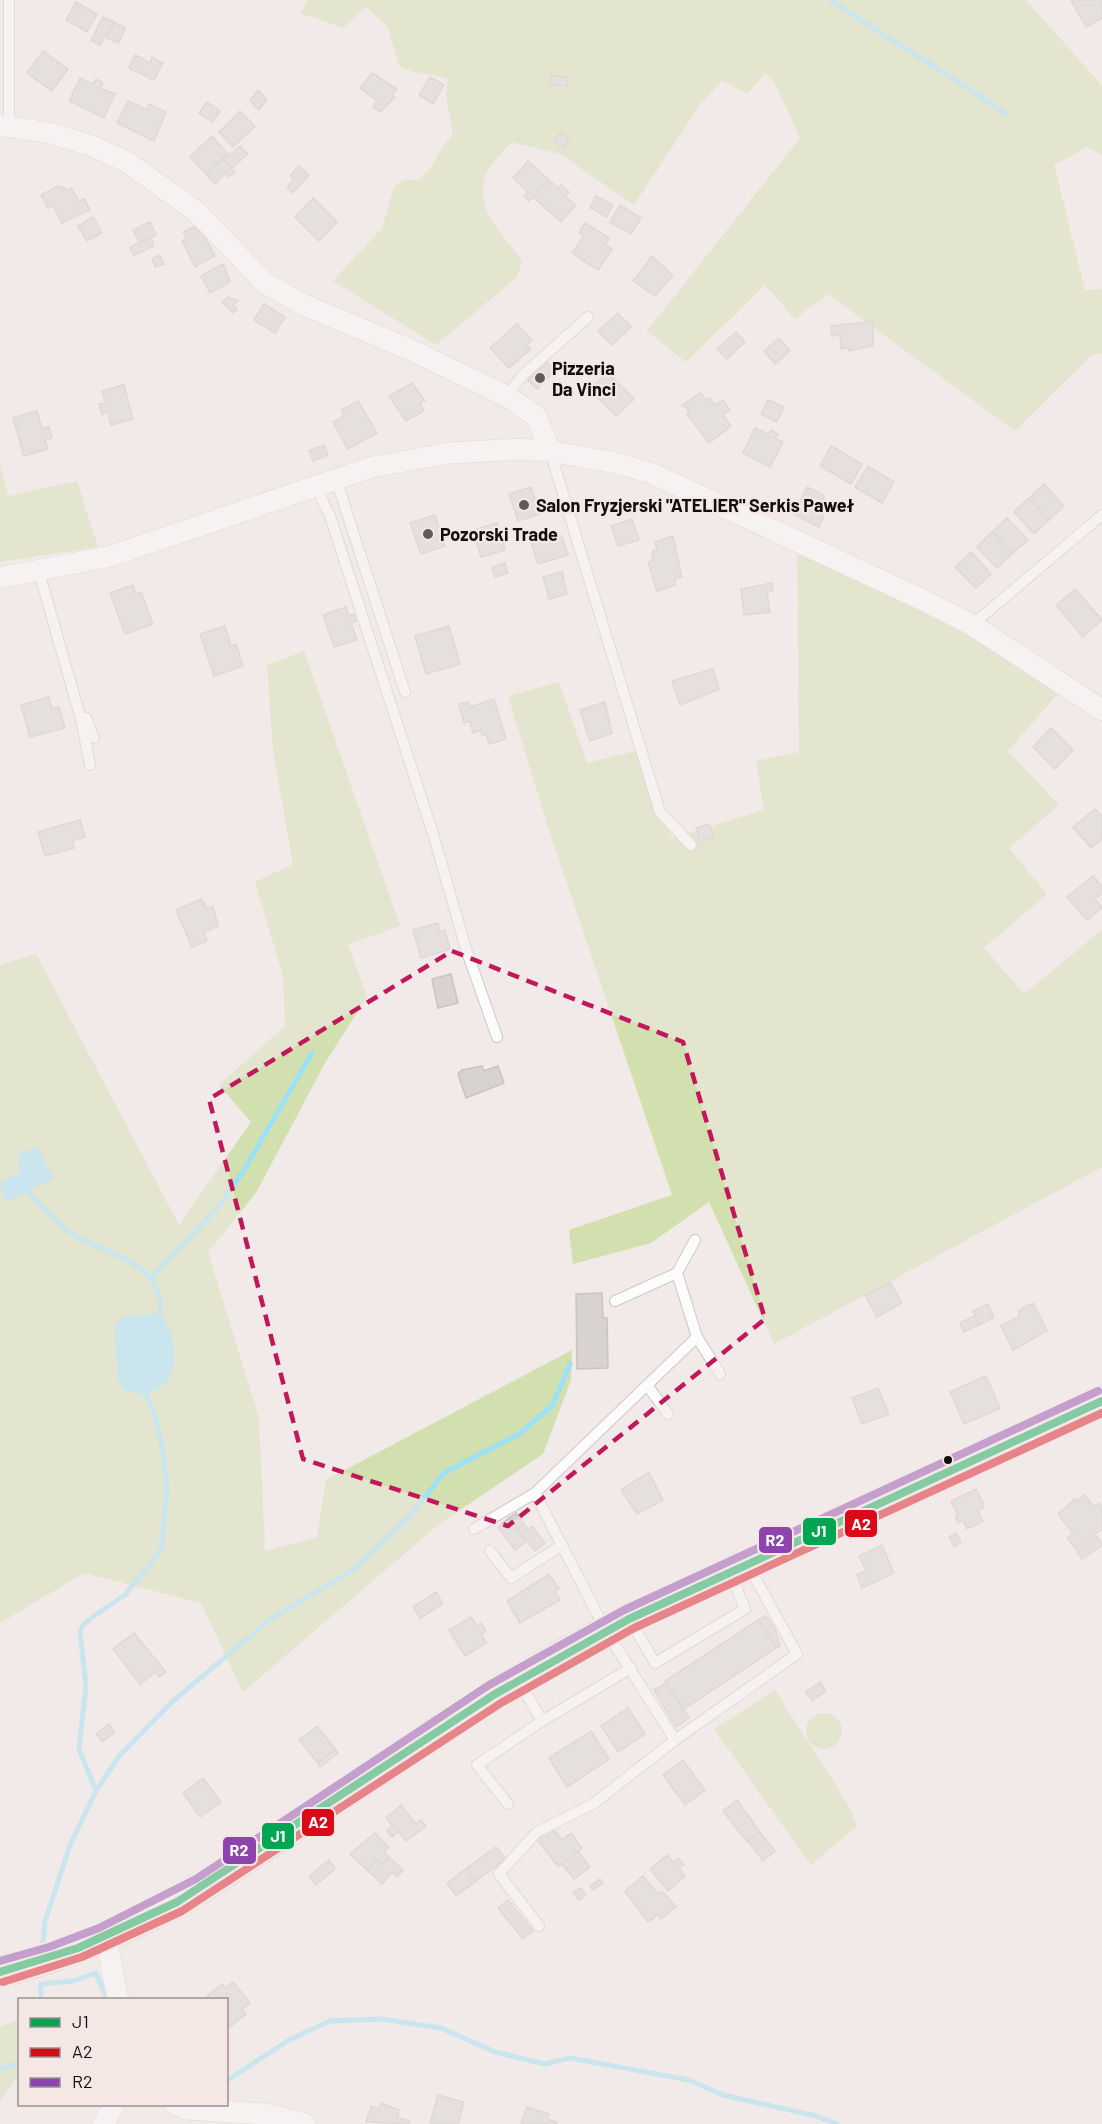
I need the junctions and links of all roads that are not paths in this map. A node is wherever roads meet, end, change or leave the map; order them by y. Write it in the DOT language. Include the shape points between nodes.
graph roads {
  1 [pos="9,0"];
  2 [pos="5,126"];
  3 [pos="588,317"];
  4 [pos="506,396"];
  5 [pos="550,450"];
  6 [pos="336,479"];
  7 [pos="315,485"];
  8 [pos="1102,515"];
  9 [pos="39,572"];
  10 [pos="0,578"];
  11 [pos="972,625"];
  12 [pos="70,679"];
  13 [pos="405,692"];
  14 [pos="1102,710"];
  15 [pos="94,738"];
  16 [pos="90,765"];
  17 [pos="691,845"];
  18 [pos="497,1037"];
  19 [pos="695,1240"];
  20 [pos="677,1273"];
  21 [pos="615,1301"];
  22 [pos="697,1337"];
  23 [pos="720,1374"];
  24 [pos="647,1385"];
  25 [pos="1101,1403"];
  26 [pos="668,1414"];
  27 [pos="535,1493"];
  28 [pos="474,1529"];
  29 [pos="562,1545"];
  30 [pos="490,1551"];
  31 [pos="738,1568"];
  32 [pos="618,1625"];
  33 [pos="631,1668"];
  34 [pos="519,1680"];
  35 [pos="542,1721"];
  36 [pos="675,1740"];
  37 [pos="508,1804"];
  38 [pos="538,1926"];
  39 [pos="106,1938"];
  40 [pos="0,1972"];
  41 [pos="118,1998"];
  42 [pos="114,2106"];
  43 [pos="179,2106"];
  44 [pos="103,2124"];
  45 [pos="305,2124"];
  1 -- 2 [label="lane" via="11,53"];
  2 -- 4 [label="street" via="50,133 127,162 196,212 265,283 304,305 409,349"];
  3 -- 4 [label="lane" via="524,374"];
  4 -- 5 [label="street" via="536,417"];
  5 -- 6 [label="street" via="450,453 372,467"];
  5 -- 11 [label="street" via="651,473"];
  5 -- 17 [label="lane" via="660,812"];
  6 -- 7 [label="street"];
  6 -- 13 [label="lane"];
  7 -- 9 [label="street" via="111,556"];
  7 -- 18 [label="lane" via="330,516"];
  8 -- 11 [label="lane"];
  9 -- 10 [label="street"];
  9 -- 12 [label="lane"];
  11 -- 14 [label="street"];
  12 -- 15 [label="lane"];
  12 -- 16 [label="lane"];
  19 -- 20 [label="lane"];
  20 -- 21 [label="lane"];
  20 -- 22 [label="lane"];
  22 -- 23 [label="lane"];
  22 -- 24 [label="lane"];
  24 -- 26 [label="lane"];
  24 -- 27 [label="lane"];
  25 -- 31 [label="street"];
  27 -- 28 [label="lane"];
  27 -- 29 [label="lane"];
  29 -- 30 [label="lane" via="511,1578"];
  29 -- 32 [label="lane"];
  31 -- 32 [label="street"];
  31 -- 32 [label="lane" via="744,1609 655,1663"];
  31 -- 36 [label="lane" via="797,1654"];
  32 -- 33 [label="lane"];
  32 -- 34 [label="street"];
  33 -- 35 [label="lane"];
  33 -- 36 [label="lane"];
  34 -- 35 [label="lane"];
  34 -- 39 [label="street" via="201,1888"];
  35 -- 37 [label="lane" via="477,1765"];
  36 -- 38 [label="lane" via="593,1804 537,1832 499,1874"];
  39 -- 40 [label="street"];
  39 -- 41 [label="street"];
  42 -- 44 [label="street"];
  43 -- 45 [label="street" via="266,2114"];
}
